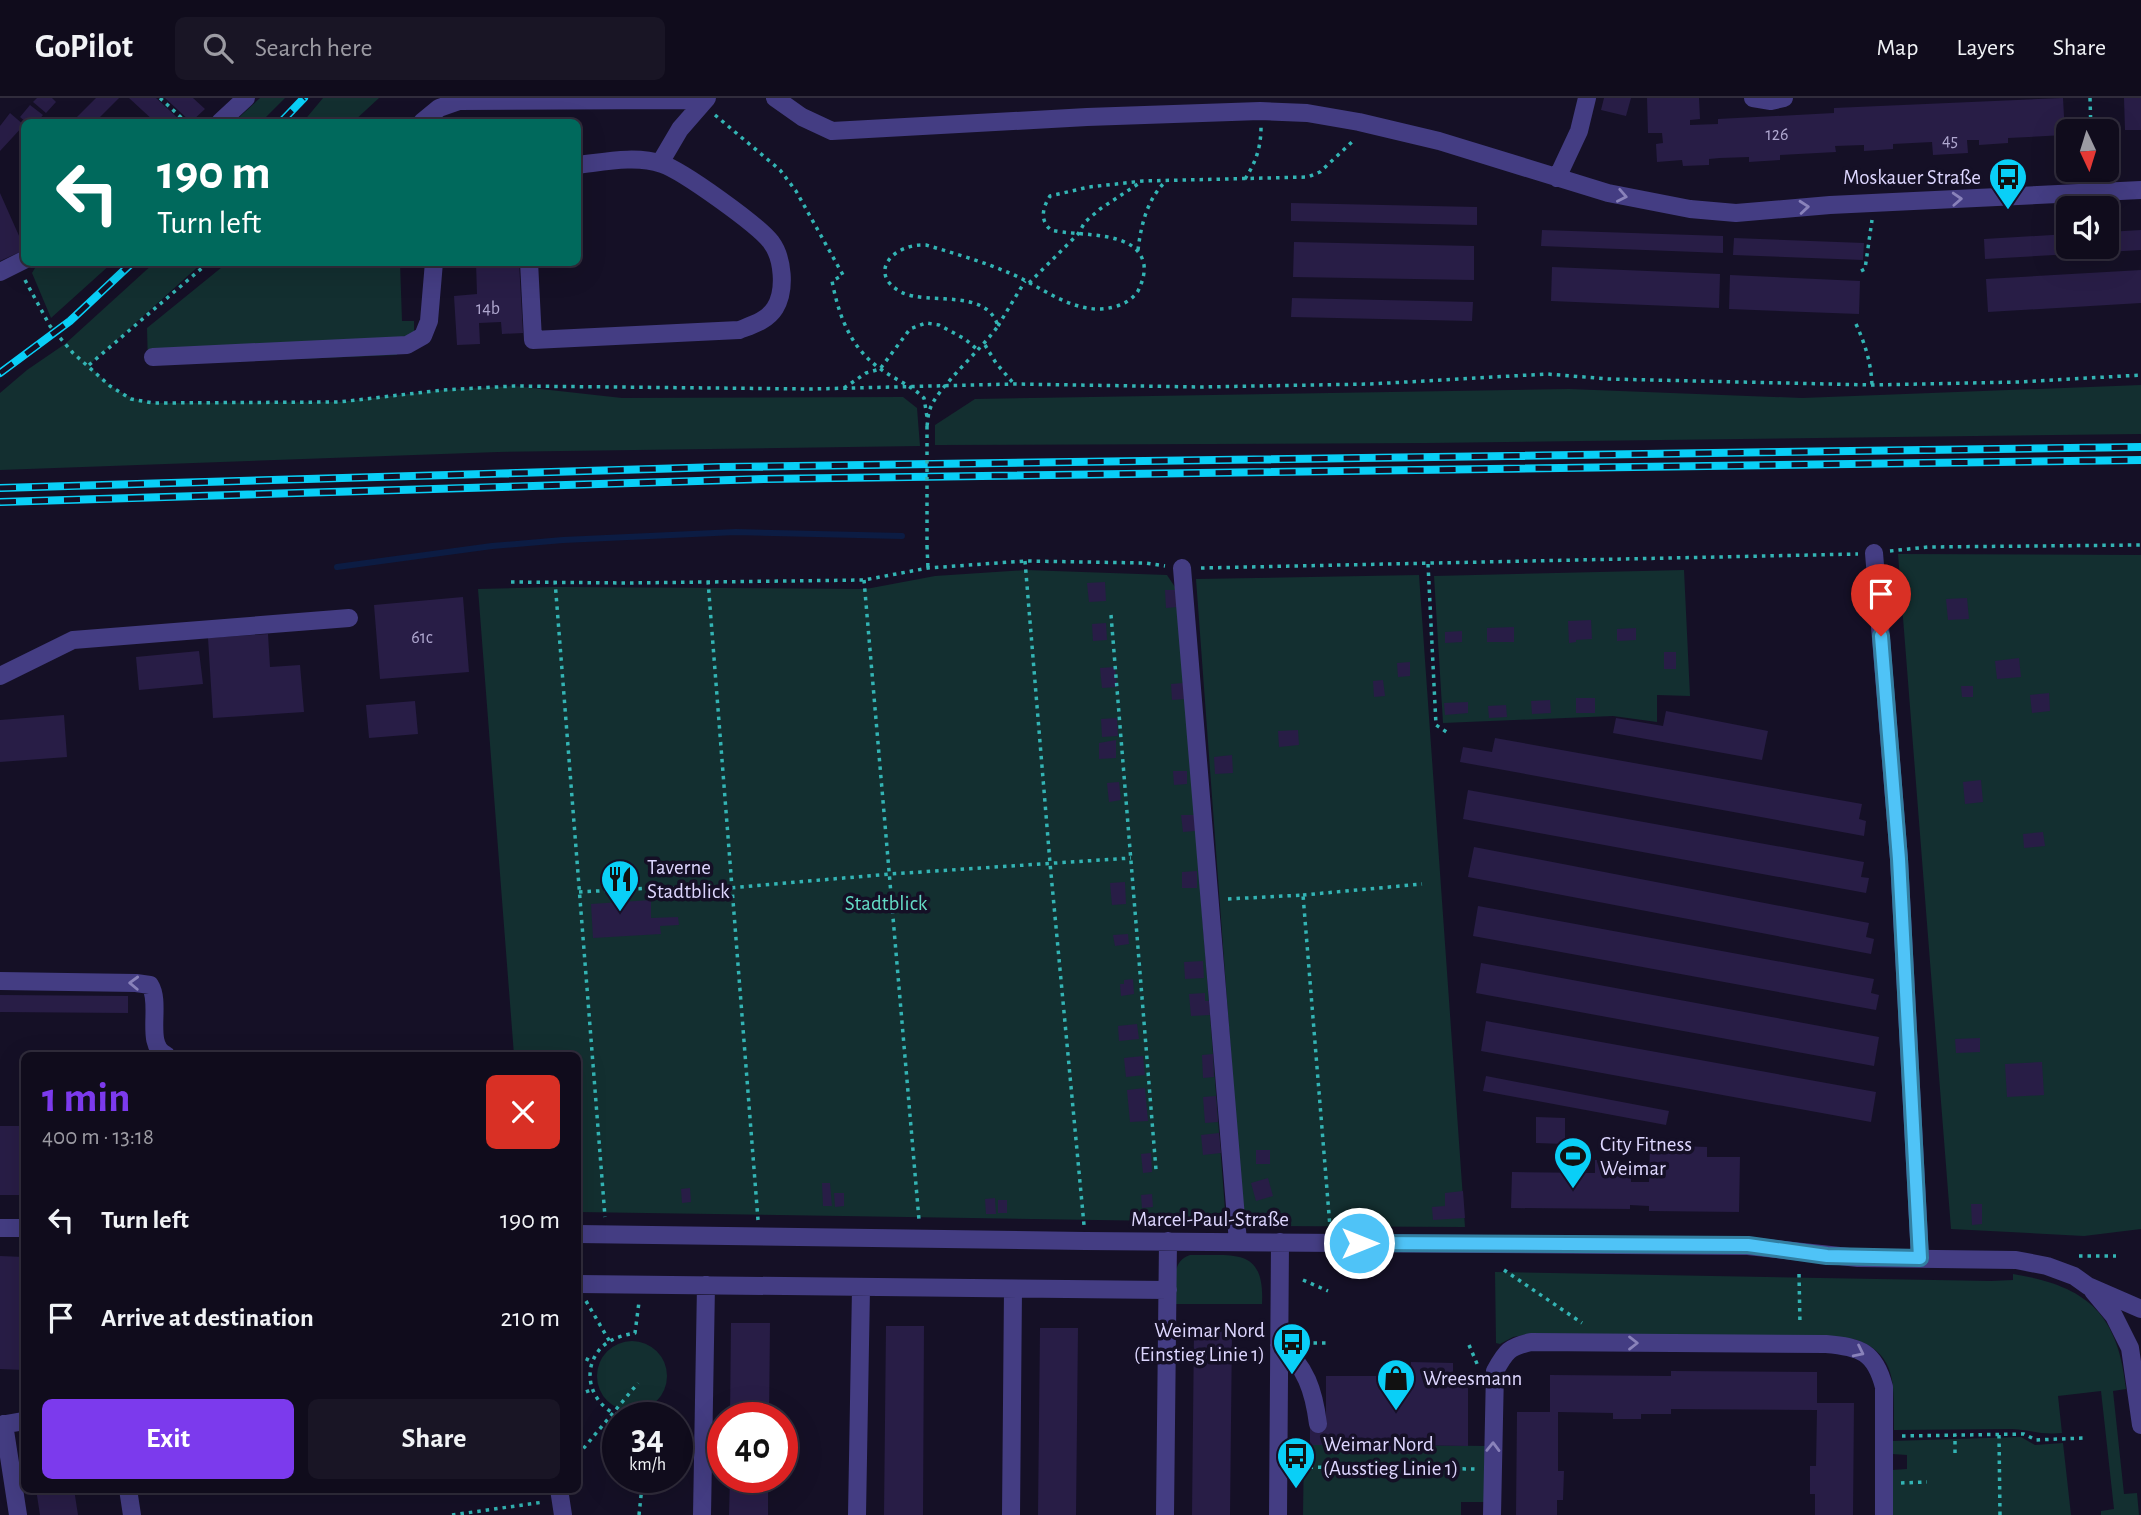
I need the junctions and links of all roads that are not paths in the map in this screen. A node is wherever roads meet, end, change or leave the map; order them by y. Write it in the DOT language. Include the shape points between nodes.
graph roads {
  1 [pos="246,98"];
  2 [pos="775,98"];
  3 [pos="1587,98"];
  4 [pos="1753,98"];
  5 [pos="1784,98"];
  6 [pos="707,105"];
  7 [pos="1307,106"];
  8 [pos="223,119"];
  9 [pos="426,119"];
  10 [pos="660,163"];
  11 [pos="581,165"];
  12 [pos="1557,178"];
  13 [pos="2141,190"];
  14 [pos="21,262"];
  15 [pos="434,266"];
  16 [pos="529,266"];
  17 [pos="0,272"];
  18 [pos="153,356"];
  19 [pos="1874,553"];
  20 [pos="1182,568"];
  21 [pos="348,618"];
  22 [pos="0,677"];
  23 [pos="0,981"];
  24 [pos="160,1052"];
  25 [pos="0,1228"];
  26 [pos="21,1228"];
  27 [pos="581,1234"];
  28 [pos="1168,1241"];
  29 [pos="1238,1242"];
  30 [pos="1280,1242"];
  31 [pos="1920,1258"];
  32 [pos="706,1285"];
  33 [pos="2088,1286"];
  34 [pos="861,1287"];
  35 [pos="1013,1289"];
  36 [pos="1168,1290"];
  37 [pos="581,1291"];
  38 [pos="2141,1309"];
  39 [pos="1279,1345"];
  40 [pos="2139,1385"];
  41 [pos="21,1422"];
  42 [pos="1318,1424"];
  43 [pos="2,1425"];
  44 [pos="2141,1425"];
  45 [pos="129,1493"];
  46 [pos="19,1515"];
  47 [pos="132,1515"];
  48 [pos="702,1515"];
  49 [pos="857,1515"];
  50 [pos="1011,1515"];
  51 [pos="1166,1515"];
  52 [pos="1278,1515"];
  53 [pos="1492,1515"];
  54 [pos="1884,1515"];
  1 -- 8 [label="street"];
  2 -- 7 [label="street" via="832,131"];
  3 -- 12 [label="street" via="1579,131"];
  4 -- 5 [label="street"];
  6 -- 9 [label="street" via="684,100 459,101"];
  6 -- 10 [label="street" via="680,129"];
  7 -- 12 [label="street"];
  10 -- 11 [label="street" via="630,160"];
  10 -- 16 [label="street" via="751,224 773,245 782,286 775,308 760,322 739,330 533,340"];
  12 -- 13 [label="street, one-way" via="1608,193 1736,212"];
  14 -- 17 [label="street"];
  15 -- 18 [label="street" via="429,321 423,336 407,345"];
  19 -- 31 [label="street" via="1899,859"];
  20 -- 29 [label="street"];
  21 -- 22 [label="street" via="73,639"];
  24 -- 23 [label="street, one-way" via="150,985"];
  25 -- 26 [label="street"];
  27 -- 28 [label="street, Marcel-Paul-Straße"];
  28 -- 29 [label="street, Marcel-Paul-Straße"];
  28 -- 36 [label="street"];
  29 -- 30 [label="street, Marcel-Paul-Straße"];
  30 -- 31 [label="street, Marcel-Paul-Straße" via="1748,1245 1827,1256"];
  30 -- 39 [label="street"];
  31 -- 33 [label="street, Marcel-Paul-Straße" via="2017,1260 2047,1266"];
  32 -- 34 [label="street"];
  32 -- 37 [label="street"];
  32 -- 48 [label="street"];
  33 -- 38 [label="street, Marcel-Paul-Straße"];
  33 -- 40 [label="street, Marcel-Paul-Straße" via="2114,1316 2130,1348"];
  34 -- 35 [label="street"];
  34 -- 49 [label="street"];
  35 -- 36 [label="street"];
  35 -- 50 [label="street"];
  36 -- 51 [label="street"];
  39 -- 42 [label="street" via="1297,1360 1308,1381"];
  39 -- 52 [label="street"];
  40 -- 44 [label="street, Marcel-Paul-Straße"];
  41 -- 43 [label="street"];
  43 -- 46 [label="street"];
  45 -- 47 [label="street"];
  53 -- 54 [label="street, one-way" via="1495,1371 1505,1352 1531,1342 1800,1344 1847,1346 1867,1353 1878,1366 1884,1387"];
}
